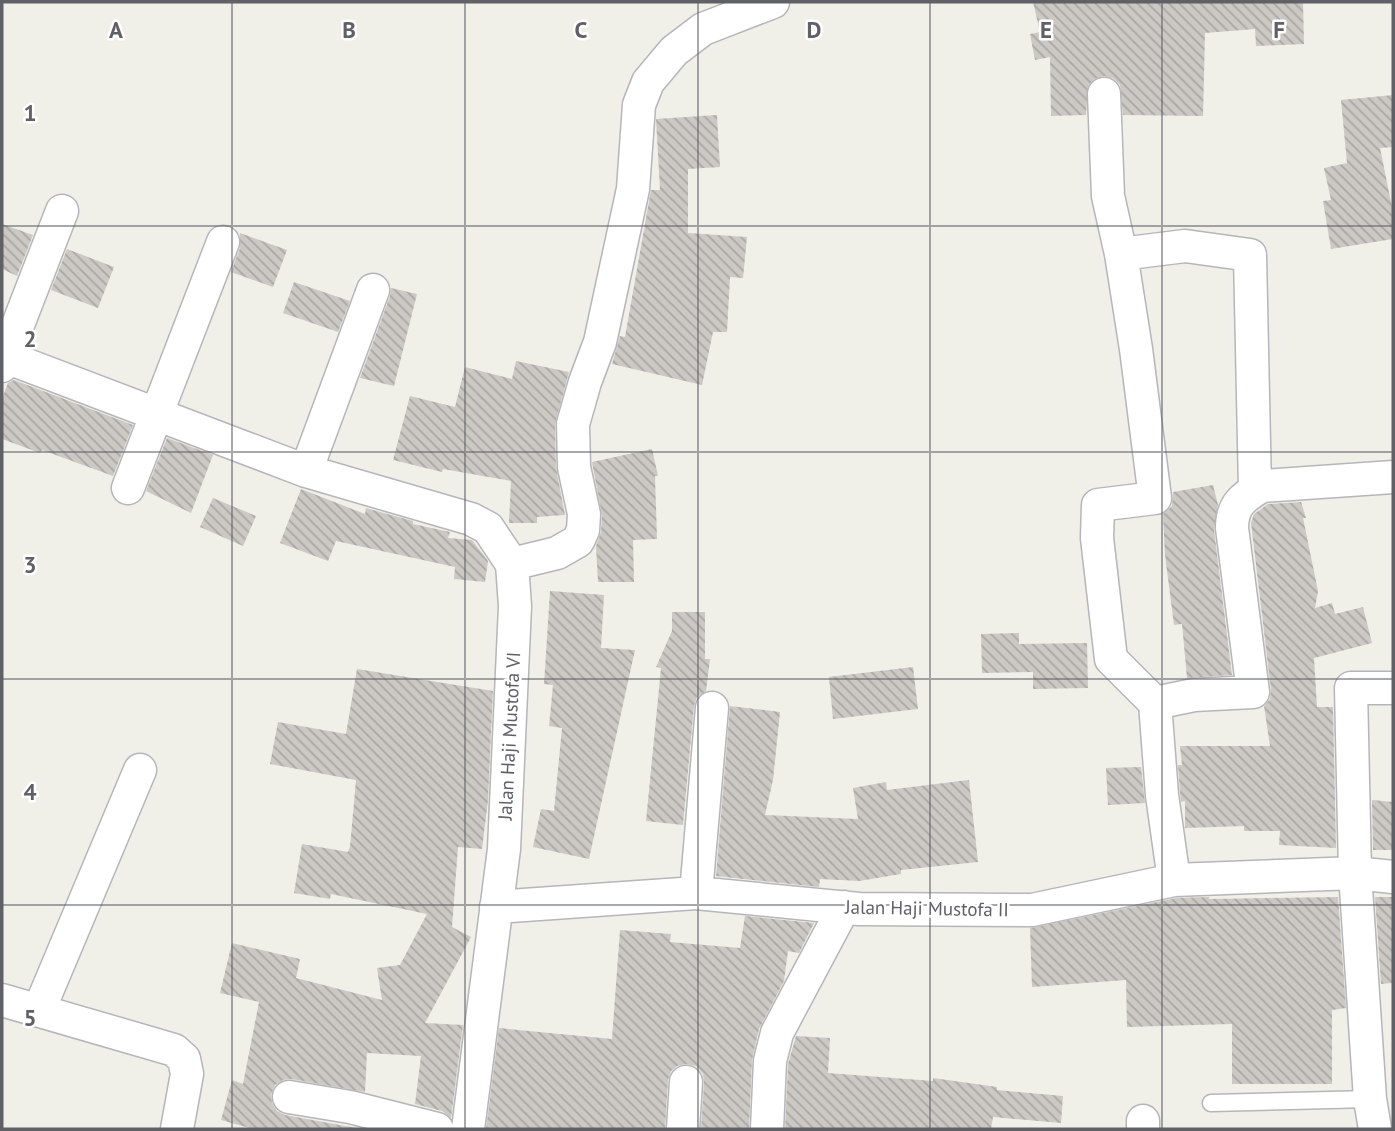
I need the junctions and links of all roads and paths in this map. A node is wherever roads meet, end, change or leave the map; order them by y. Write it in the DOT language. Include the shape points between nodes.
graph roads {
  1 [pos="773,2"];
  2 [pos="1104,94"];
  3 [pos="62,211"];
  4 [pos="223,242"];
  5 [pos="1121,254"];
  6 [pos="373,290"];
  7 [pos="4,362"];
  8 [pos="158,414"];
  9 [pos="306,471"];
  10 [pos="1393,477"];
  11 [pos="128,488"];
  12 [pos="1255,490"];
  13 [pos="513,564"];
  14 [pos="1393,688"];
  15 [pos="1155,702"];
  16 [pos="712,708"];
  17 [pos="139,770"];
  18 [pos="1355,873"];
  19 [pos="1393,877"];
  20 [pos="1174,880"];
  21 [pos="696,893"];
  22 [pos="496,907"];
  23 [pos="844,908"];
  24 [pos="2,999"];
  25 [pos="38,1010"];
  26 [pos="686,1082"];
  27 [pos="289,1097"];
  28 [pos="1211,1103"];
  29 [pos="1373,1114"];
  30 [pos="177,1129"];
  31 [pos="437,1129"];
  32 [pos="468,1129"];
  33 [pos="683,1129"];
  34 [pos="767,1129"];
  1 -- 13 [label="street" via="703,29 674,51 648,82 639,105 633,189 603,330 573,424 583,530 578,541 557,553"];
  2 -- 5 [label="street" via="1108,196"];
  3 -- 7 [label="street"];
  4 -- 8 [label="street"];
  5 -- 12 [label="street" via="1185,246 1250,255"];
  5 -- 15 [label="street" via="1155,498 1098,505 1097,538 1111,659"];
  6 -- 9 [label="street"];
  7 -- 8 [label="street"];
  8 -- 9 [label="street"];
  8 -- 11 [label="street"];
  9 -- 13 [label="street" via="471,519 488,528"];
  10 -- 12 [label="street"];
  12 -- 15 [label="street" via="1243,497 1232,515 1253,692"];
  13 -- 22 [label="street, Jalan Haji Mustofa VI" via="505,822"];
  14 -- 18 [label="street" via="1351,688"];
  15 -- 20 [label="street"];
  16 -- 21 [label="street"];
  17 -- 25 [label="street"];
  18 -- 19 [label="street, Jalan Haji Mustofa II"];
  18 -- 20 [label="street, Jalan Haji Mustofa II"];
  18 -- 29 [label="street"];
  20 -- 23 [label="street, Jalan Haji Mustofa II" via="1032,910"];
  21 -- 22 [label="street, Jalan Haji Mustofa II"];
  21 -- 23 [label="street, Jalan Haji Mustofa II"];
  22 -- 32 [label="street, Jalan Haji Mustofa VI"];
  23 -- 34 [label="street" via="777,1032 770,1061"];
  24 -- 25 [label="street"];
  25 -- 30 [label="street" via="174,1050 184,1059 187,1074"];
  26 -- 33 [label="street"];
  27 -- 31 [label="street"];
  28 -- 29 [label="lane"];
}
